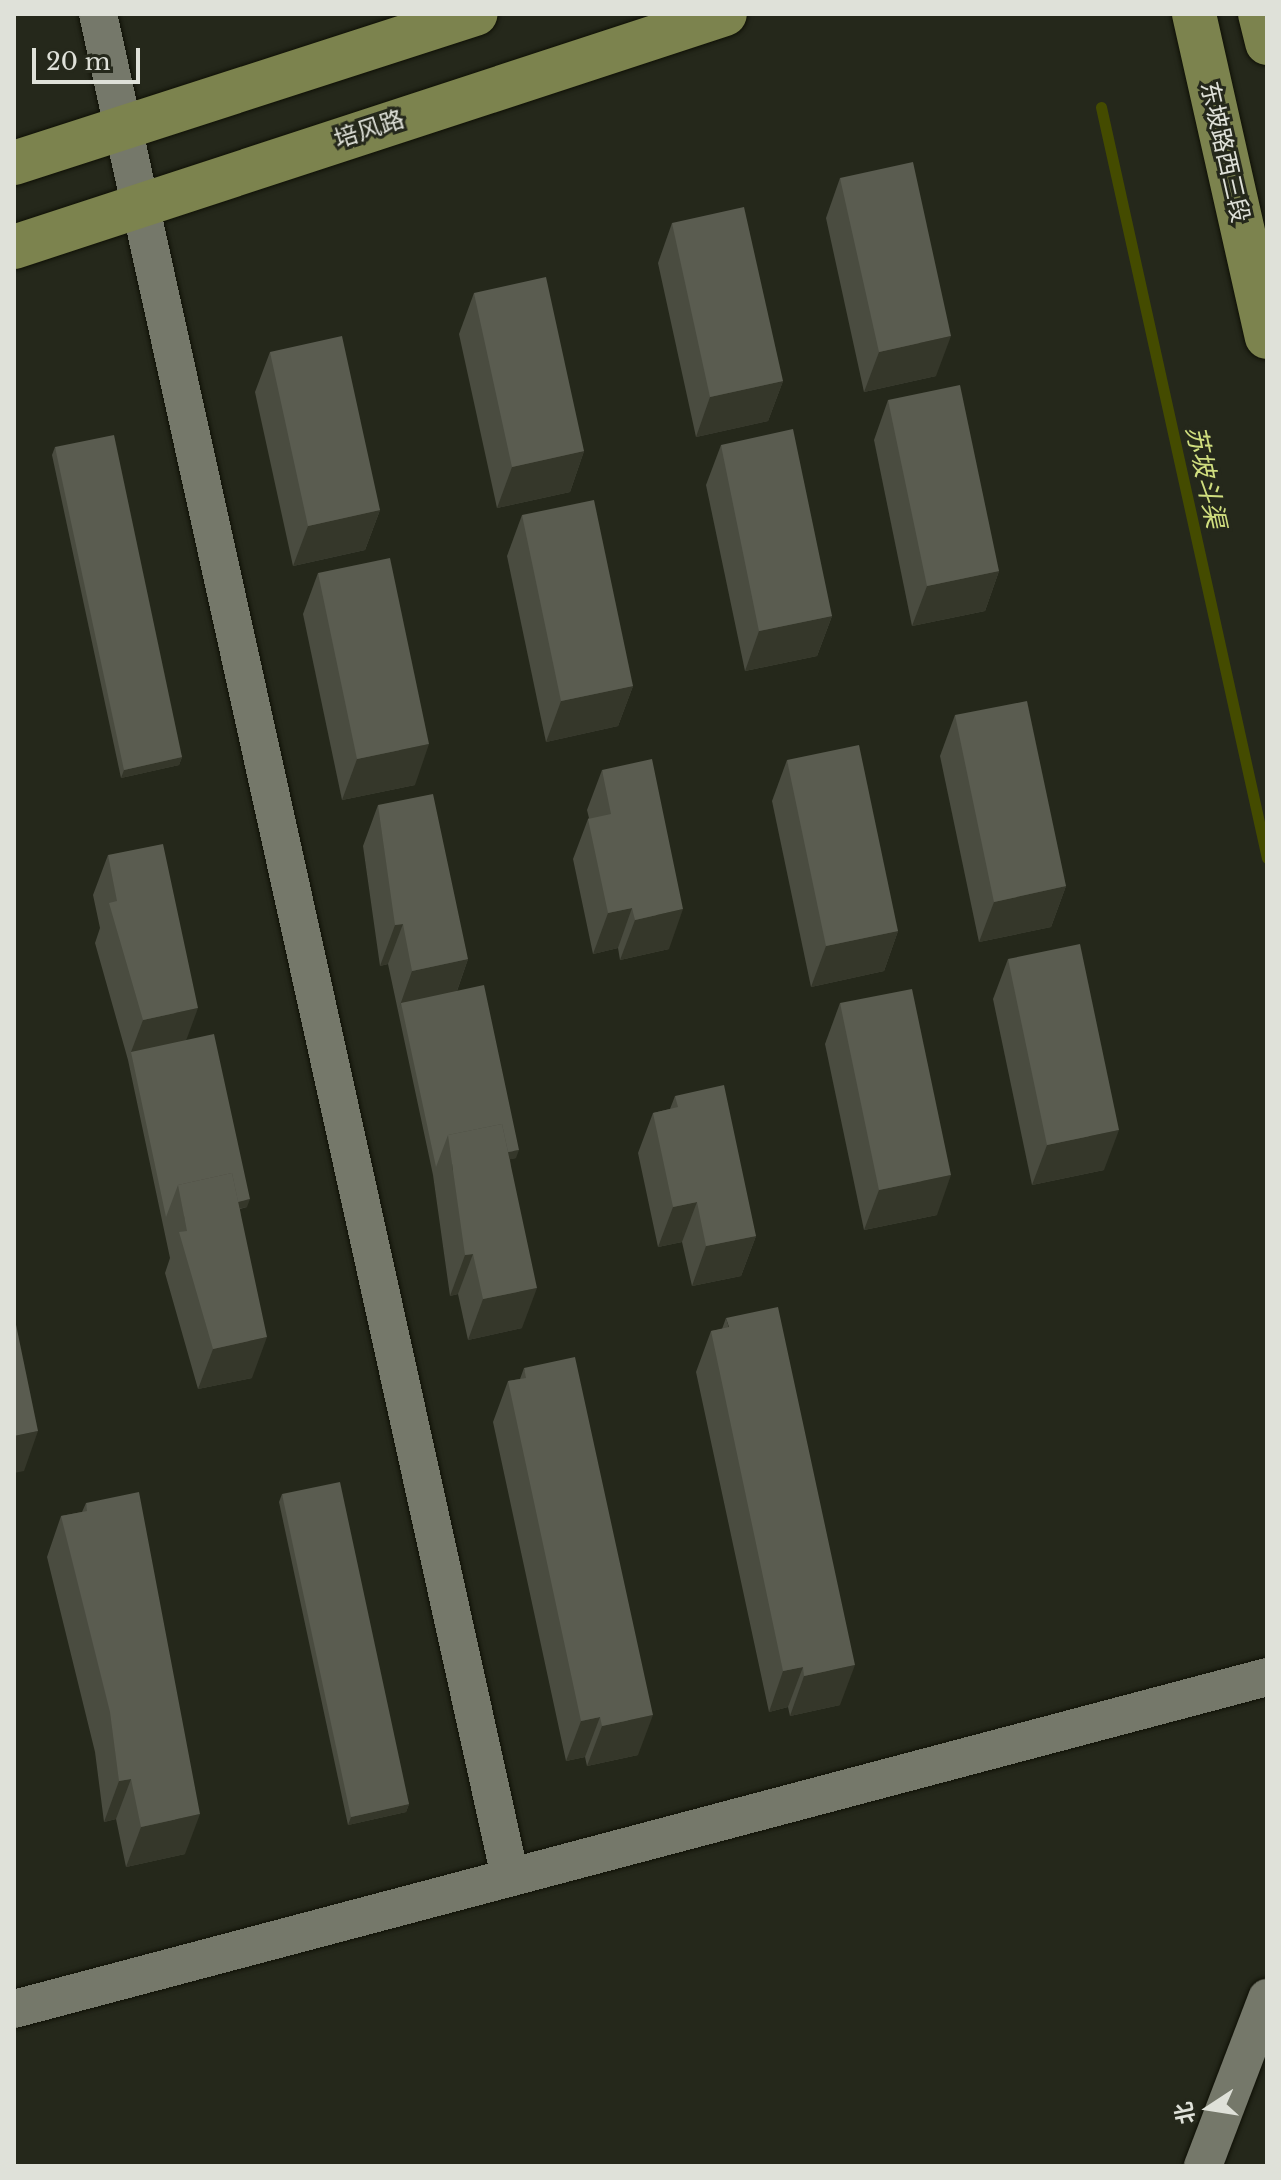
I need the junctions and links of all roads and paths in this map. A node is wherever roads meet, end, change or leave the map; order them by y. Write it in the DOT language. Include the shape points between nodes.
graph roads {
  1 [pos="98,14"];
  2 [pos="476,14"];
  3 [pos="725,14"];
  4 [pos="1194,14"];
  5 [pos="1260,14"];
  6 [pos="1267,43"];
  7 [pos="124,125"];
  8 [pos="14,163"];
  9 [pos="142,202"];
  10 [pos="14,247"];
  11 [pos="1267,337"];
  12 [pos="1267,1677"];
  13 [pos="510,1877"];
  14 [pos="1267,1998"];
  15 [pos="14,2009"];
  16 [pos="1203,2166"];
  1 -- 7 [label="street"];
  2 -- 7 [label="main road"];
  3 -- 9 [label="main road, 培风路"];
  4 -- 11 [label="main road, 东坡路西三段"];
  5 -- 6 [label="main road"];
  7 -- 8 [label="main road"];
  7 -- 9 [label="street"];
  9 -- 10 [label="main road, 培风路"];
  9 -- 13 [label="street"];
  12 -- 13 [label="street"];
  13 -- 15 [label="street"];
  14 -- 16 [label="street"];
}
